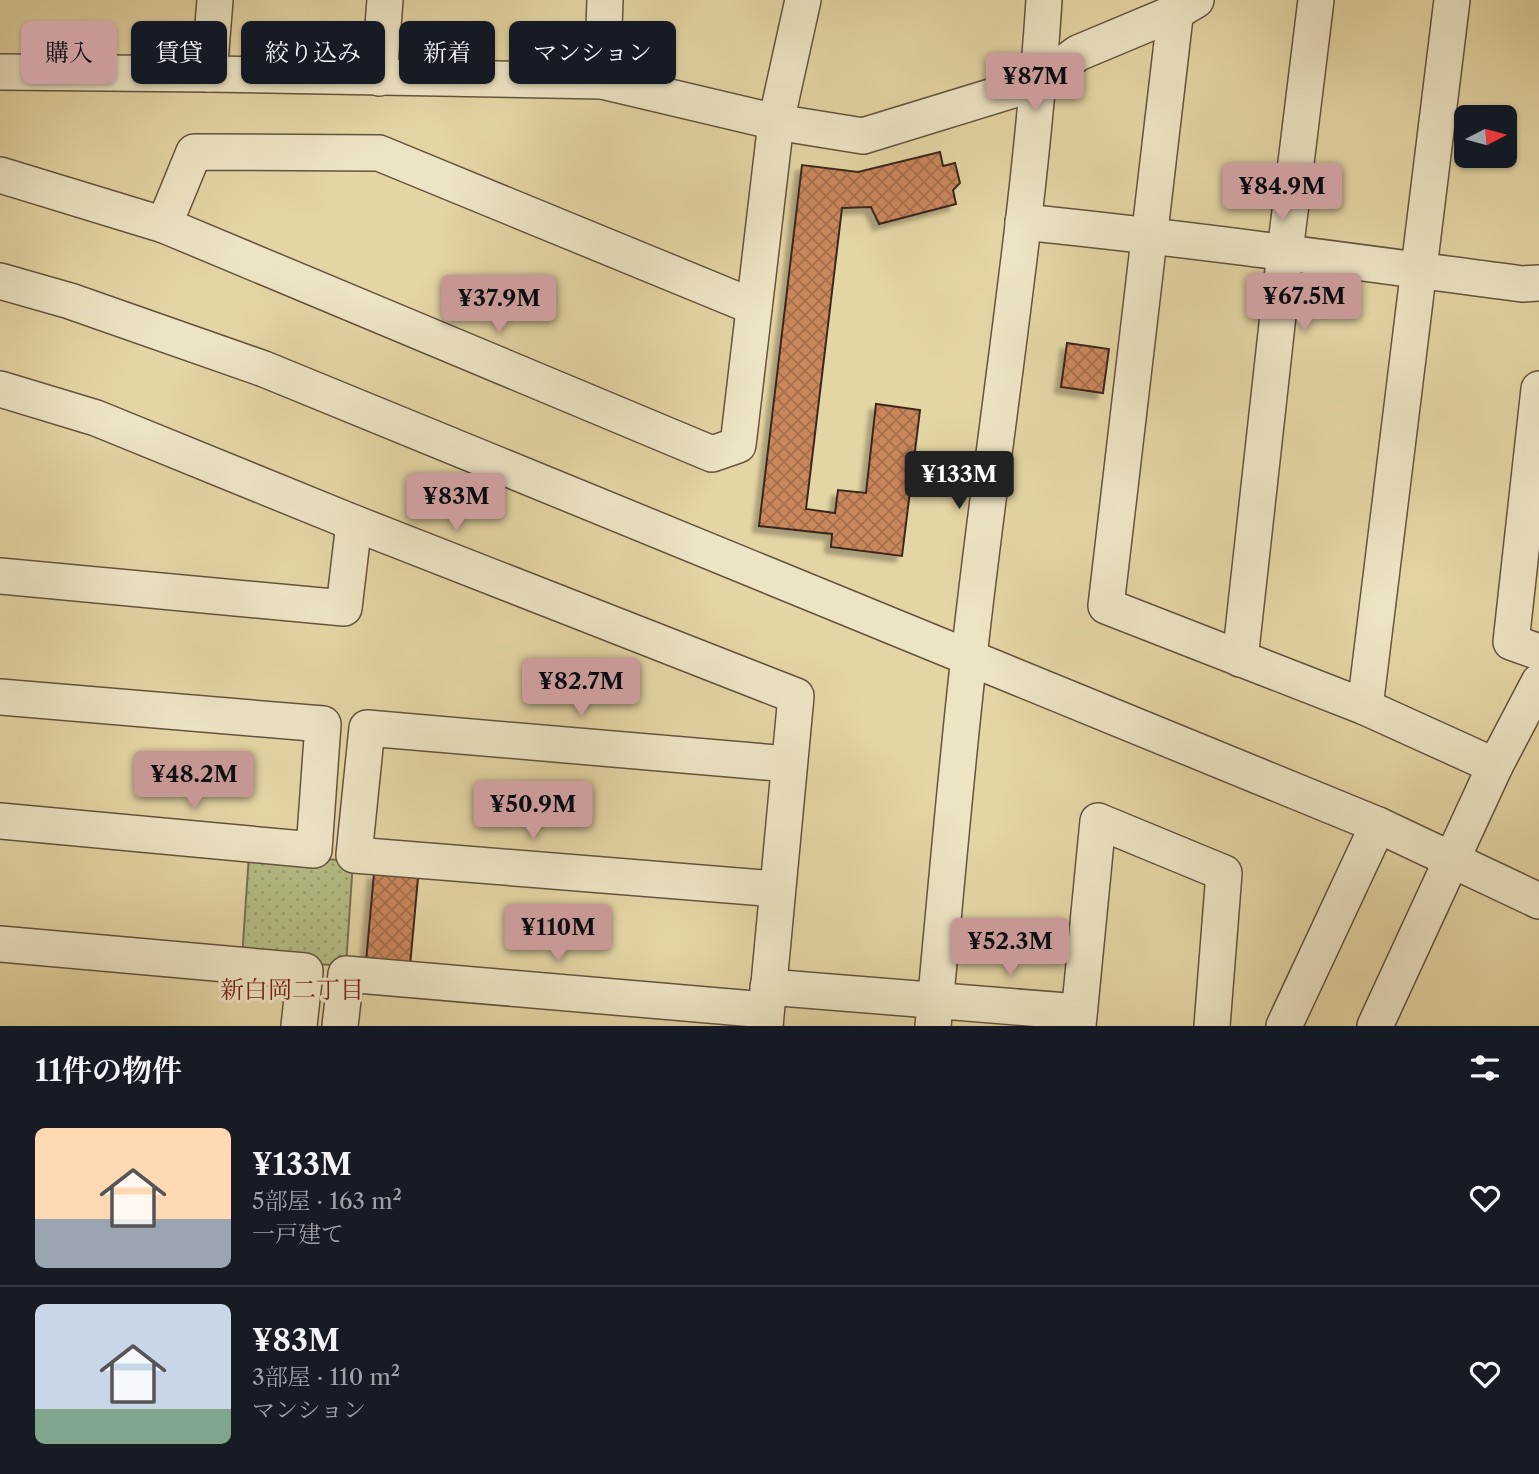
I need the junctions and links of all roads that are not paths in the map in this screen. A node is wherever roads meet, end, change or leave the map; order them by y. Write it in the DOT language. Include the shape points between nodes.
graph roads {
  1 [pos="215,0"];
  2 [pos="385,0"];
  3 [pos="605,0"];
  4 [pos="803,0"];
  5 [pos="1044,0"];
  6 [pos="1316,0"];
  7 [pos="1452,0"];
  8 [pos="1183,4"];
  9 [pos="213,21"];
  10 [pos="383,21"];
  11 [pos="604,21"];
  12 [pos="0,72"];
  13 [pos="131,73"];
  14 [pos="385,78"];
  15 [pos="509,80"];
  16 [pos="1039,82"];
  17 [pos="616,84"];
  18 [pos="776,122"];
  19 [pos="0,175"];
  20 [pos="1023,222"];
  21 [pos="164,225"];
  22 [pos="1150,235"];
  23 [pos="1285,252"];
  24 [pos="1418,270"];
  25 [pos="0,281"];
  26 [pos="1539,283"];
  27 [pos="754,307"];
  28 [pos="0,389"];
  29 [pos="1539,390"];
  30 [pos="354,523"];
  31 [pos="0,576"];
  32 [pos="1539,652"];
  33 [pos="969,657"];
  34 [pos="1240,659"];
  35 [pos="1539,682"];
  36 [pos="0,697"];
  37 [pos="1365,707"];
  38 [pos="789,764"];
  39 [pos="1495,766"];
  40 [pos="0,821"];
  41 [pos="1378,825"];
  42 [pos="1453,859"];
  43 [pos="778,889"];
  44 [pos="1539,901"];
  45 [pos="0,944"];
  46 [pos="766,1008"];
  47 [pos="934,1013"];
  48 [pos="1078,1019"];
  49 [pos="1379,1024"];
  50 [pos="299,1026"];
  51 [pos="340,1026"];
  52 [pos="1212,1026"];
  53 [pos="1284,1026"];
  1 -- 9 [label="street"];
  2 -- 10 [label="street"];
  3 -- 11 [label="street"];
  4 -- 18 [label="street"];
  5 -- 16 [label="street"];
  6 -- 23 [label="street"];
  7 -- 24 [label="street"];
  8 -- 16 [label="street" via="1078,53"];
  8 -- 22 [label="street"];
  12 -- 13 [label="street"];
  14 -- 15 [label="street"];
  16 -- 18 [label="street" via="863,136"];
  16 -- 20 [label="street"];
  17 -- 18 [label="street"];
  18 -- 27 [label="street"];
  19 -- 21 [label="street"];
  20 -- 22 [label="street"];
  20 -- 33 [label="street"];
  21 -- 27 [label="street" via="194,152 379,153"];
  21 -- 27 [label="street" via="712,454 738,446"];
  22 -- 23 [label="street"];
  22 -- 34 [label="street" via="1106,606"];
  23 -- 24 [label="street"];
  23 -- 34 [label="street"];
  24 -- 26 [label="street"];
  24 -- 37 [label="street"];
  25 -- 33 [label="street" via="264,369"];
  28 -- 30 [label="street" via="96,418"];
  29 -- 32 [label="street" via="1511,642"];
  30 -- 31 [label="street" via="344,608"];
  30 -- 38 [label="street" via="796,696"];
  33 -- 41 [label="street"];
  33 -- 47 [label="street"];
  34 -- 37 [label="street"];
  35 -- 39 [label="street"];
  36 -- 40 [label="street" via="324,724 314,850"];
  37 -- 39 [label="street"];
  38 -- 43 [label="street"];
  38 -- 43 [label="street" via="368,728 354,855"];
  39 -- 42 [label="street"];
  41 -- 42 [label="street"];
  41 -- 53 [label="street"];
  42 -- 44 [label="street"];
  42 -- 49 [label="street"];
  43 -- 46 [label="street"];
  45 -- 50 [label="street" via="305,971"];
  46 -- 47 [label="street"];
  46 -- 51 [label="street" via="346,974"];
  47 -- 48 [label="street"];
  48 -- 52 [label="street" via="1098,821 1224,873"];
}
